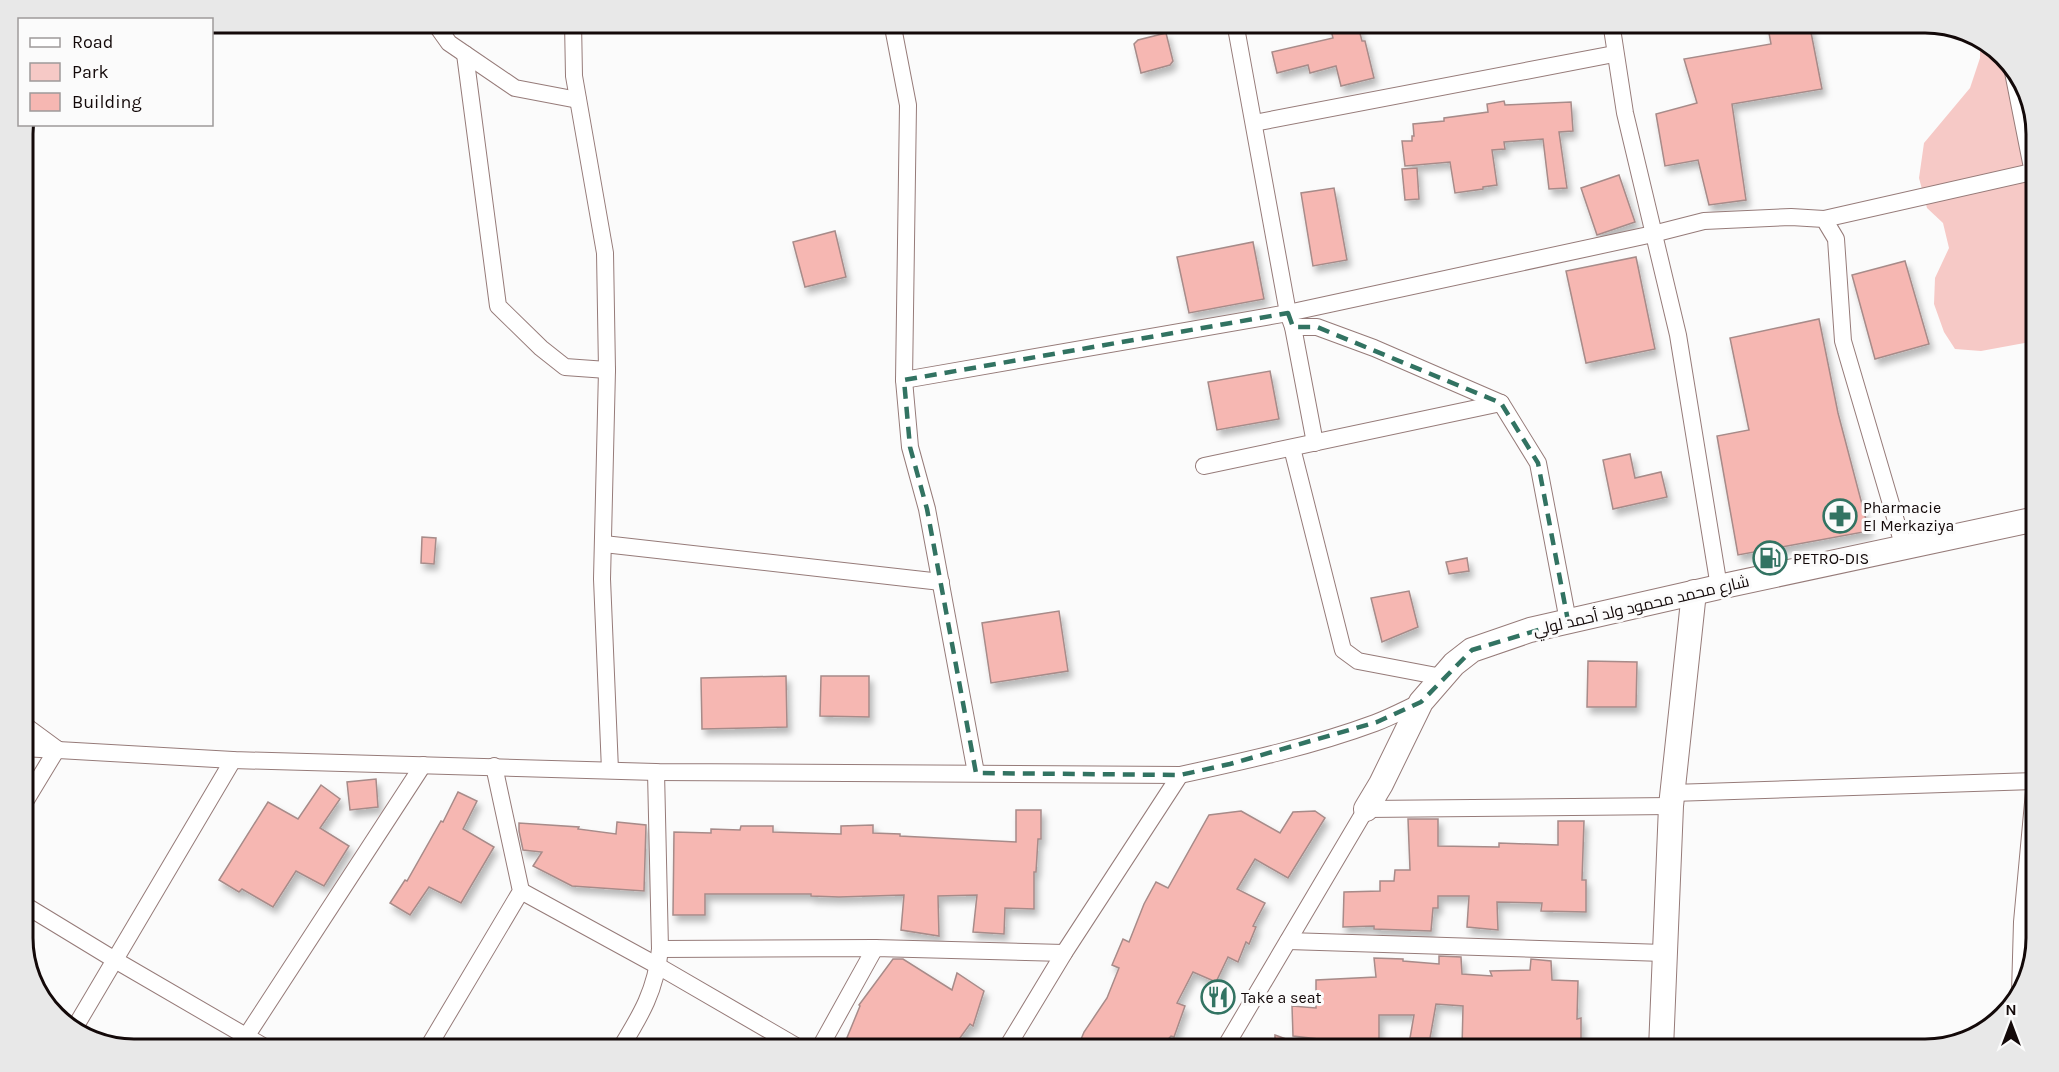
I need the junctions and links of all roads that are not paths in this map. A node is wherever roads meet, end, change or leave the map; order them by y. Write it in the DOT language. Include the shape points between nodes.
graph roads {
  1 [pos="442,33"];
  2 [pos="573,33"];
  3 [pos="894,33"];
  4 [pos="1237,33"];
  5 [pos="1612,33"];
  6 [pos="465,54"];
  7 [pos="1614,54"];
  8 [pos="2017,92"];
  9 [pos="578,100"];
  10 [pos="1254,123"];
  11 [pos="2026,134"];
  12 [pos="2026,179"];
  13 [pos="1824,219"];
  14 [pos="1653,234"];
  15 [pos="1291,320"];
  16 [pos="607,370"];
  17 [pos="904,380"];
  18 [pos="1501,403"];
  19 [pos="1315,443"];
  20 [pos="1292,448"];
  21 [pos="1204,466"];
  22 [pos="2026,521"];
  23 [pos="604,544"];
  24 [pos="1904,548"];
  25 [pos="941,582"];
  26 [pos="1719,587"];
  27 [pos="1694,592"];
  28 [pos="1568,621"];
  29 [pos="1442,677"];
  30 [pos="1421,702"];
  31 [pos="33,731"];
  32 [pos="33,748"];
  33 [pos="57,749"];
  34 [pos="233,760"];
  35 [pos="423,765"];
  36 [pos="494,766"];
  37 [pos="610,770"];
  38 [pos="656,772"];
  39 [pos="976,774"];
  40 [pos="1180,775"];
  41 [pos="2026,782"];
  42 [pos="33,789"];
  43 [pos="1671,800"];
  44 [pos="1366,809"];
  45 [pos="521,891"];
  46 [pos="33,910"];
  47 [pos="1288,941"];
  48 [pos="875,948"];
  49 [pos="660,949"];
  50 [pos="1064,953"];
  51 [pos="1664,953"];
  52 [pos="115,960"];
  53 [pos="658,966"];
  54 [pos="78,1022"];
  55 [pos="236,1039"];
  56 [pos="245,1039"];
  57 [pos="434,1039"];
  58 [pos="626,1039"];
  59 [pos="782,1039"];
  60 [pos="825,1039"];
  61 [pos="1013,1039"];
  62 [pos="1233,1039"];
  63 [pos="1661,1039"];
  1 -- 6 [label="street"];
  2 -- 9 [label="street"];
  3 -- 17 [label="street" via="908,105"];
  4 -- 10 [label="street"];
  5 -- 7 [label="street"];
  6 -- 9 [label="street" via="515,88"];
  6 -- 16 [label="street" via="498,306 565,367"];
  7 -- 10 [label="street"];
  7 -- 14 [label="street"];
  8 -- 11 [label="street"];
  9 -- 16 [label="street" via="605,253"];
  10 -- 15 [label="street"];
  12 -- 13 [label="street"];
  13 -- 14 [label="street" via="1704,221"];
  13 -- 24 [label="street" via="1836,239 1843,341"];
  14 -- 15 [label="street"];
  14 -- 26 [label="street" via="1678,335"];
  15 -- 17 [label="street"];
  15 -- 18 [label="street" via="1374,348"];
  15 -- 19 [label="street"];
  16 -- 23 [label="street"];
  17 -- 25 [label="street" via="910,447"];
  18 -- 19 [label="street"];
  18 -- 28 [label="street" via="1538,463"];
  19 -- 20 [label="street"];
  20 -- 21 [label="street"];
  20 -- 29 [label="street" via="1343,650 1358,661"];
  22 -- 24 [label="street, شارع محمد محمود ولد أحمد لولي"];
  23 -- 25 [label="street"];
  23 -- 37 [label="street"];
  24 -- 26 [label="street, شارع محمد محمود ولد أحمد لولي"];
  25 -- 39 [label="street"];
  26 -- 27 [label="street, شارع محمد محمود ولد أحمد لولي"];
  27 -- 28 [label="street, شارع محمد محمود ولد أحمد لولي"];
  27 -- 43 [label="street"];
  28 -- 29 [label="street, شارع محمد محمود ولد أحمد لولي" via="1472,650"];
  29 -- 30 [label="street, شارع محمد محمود ولد أحمد لولي"];
  30 -- 40 [label="street" via="1339,735"];
  30 -- 44 [label="street, شارع محمد محمود ولد أحمد لولي"];
  31 -- 33 [label="street"];
  32 -- 33 [label="street"];
  33 -- 34 [label="street"];
  33 -- 42 [label="street"];
  34 -- 35 [label="street"];
  34 -- 52 [label="street"];
  35 -- 36 [label="street"];
  35 -- 56 [label="street"];
  36 -- 37 [label="street"];
  36 -- 45 [label="street"];
  37 -- 38 [label="street"];
  38 -- 39 [label="street"];
  38 -- 49 [label="street"];
  39 -- 40 [label="street"];
  40 -- 50 [label="street"];
  41 -- 43 [label="street"];
  43 -- 44 [label="street"];
  43 -- 51 [label="street"];
  44 -- 47 [label="street"];
  45 -- 53 [label="street"];
  45 -- 57 [label="street"];
  46 -- 52 [label="street"];
  47 -- 51 [label="street"];
  47 -- 62 [label="street"];
  48 -- 49 [label="street"];
  48 -- 50 [label="street"];
  48 -- 60 [label="street"];
  49 -- 53 [label="street"];
  50 -- 61 [label="street"];
  51 -- 63 [label="street"];
  52 -- 54 [label="street"];
  52 -- 55 [label="street"];
  53 -- 58 [label="street" via="646,1006"];
  53 -- 59 [label="street"];
}
